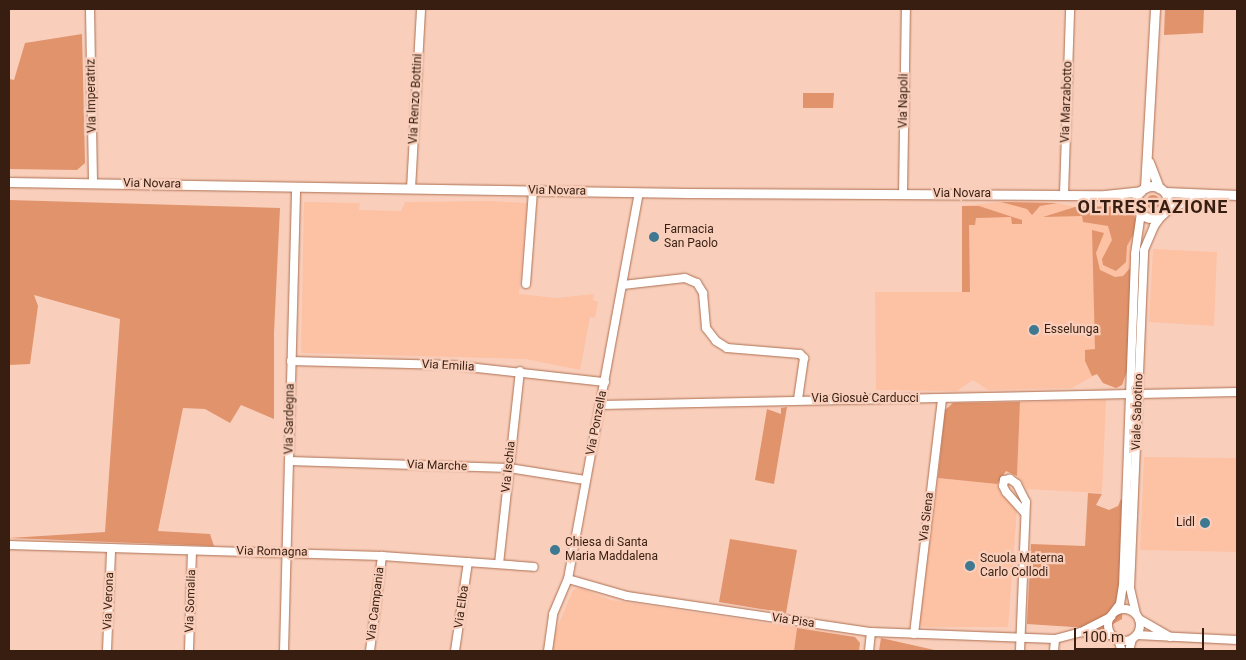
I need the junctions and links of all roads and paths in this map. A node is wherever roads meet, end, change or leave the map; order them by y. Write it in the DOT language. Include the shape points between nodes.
graph roads {
  1 [pos="90,9"];
  2 [pos="421,9"];
  3 [pos="906,9"];
  4 [pos="1070,9"];
  5 [pos="1155,9"];
  6 [pos="1148,156"];
  7 [pos="9,182"];
  8 [pos="93,183"];
  9 [pos="296,187"];
  10 [pos="411,189"];
  11 [pos="532,190"];
  12 [pos="1143,190"];
  13 [pos="1162,190"];
  14 [pos="639,192"];
  15 [pos="903,194"];
  16 [pos="1064,194"];
  17 [pos="1105,195"];
  18 [pos="1237,195"];
  19 [pos="1196,196"];
  20 [pos="1139,210"];
  21 [pos="1165,212"];
  22 [pos="526,284"];
  23 [pos="623,285"];
  24 [pos="291,360"];
  25 [pos="520,371"];
  26 [pos="605,382"];
  27 [pos="1237,392"];
  28 [pos="1130,394"];
  29 [pos="1139,394"];
  30 [pos="798,399"];
  31 [pos="942,399"];
  32 [pos="601,405"];
  33 [pos="289,461"];
  34 [pos="509,468"];
  35 [pos="585,480"];
  36 [pos="1024,513"];
  37 [pos="9,545"];
  38 [pos="111,550"];
  39 [pos="192,551"];
  40 [pos="286,552"];
  41 [pos="382,556"];
  42 [pos="468,562"];
  43 [pos="499,564"];
  44 [pos="534,567"];
  45 [pos="568,579"];
  46 [pos="1112,614"];
  47 [pos="1138,616"];
  48 [pos="871,632"];
  49 [pos="1082,632"];
  50 [pos="914,634"];
  51 [pos="1021,637"];
  52 [pos="1115,637"];
  53 [pos="1135,637"];
  54 [pos="1172,638"];
  55 [pos="1055,639"];
  56 [pos="1237,640"];
  57 [pos="107,651"];
  58 [pos="190,651"];
  59 [pos="284,651"];
  60 [pos="370,651"];
  61 [pos="455,651"];
  62 [pos="548,651"];
  63 [pos="868,651"];
  64 [pos="1020,651"];
  65 [pos="1054,651"];
  66 [pos="1122,651"];
  67 [pos="1129,651"];
  1 -- 8 [label="street, Via Imperatriz"];
  2 -- 10 [label="street, Via Renzo Bottini"];
  3 -- 15 [label="street, Via Napoli"];
  4 -- 16 [label="street, Via Marzabotto"];
  5 -- 6 [label="street"];
  6 -- 12 [label="street"];
  6 -- 13 [label="street"];
  7 -- 8 [label="street, Via Novara"];
  8 -- 9 [label="street, Via Novara"];
  9 -- 10 [label="street, Via Novara"];
  9 -- 24 [label="street, Via Sardegna"];
  10 -- 11 [label="street, Via Novara"];
  11 -- 14 [label="street, Via Novara"];
  11 -- 22 [label="street"];
  12 -- 13 [label="street"];
  12 -- 17 [label="street, Via Novara"];
  12 -- 20 [label="street"];
  13 -- 19 [label="street"];
  13 -- 21 [label="street" via="1168,201"];
  14 -- 15 [label="street, Via Novara"];
  14 -- 23 [label="street, Via Ponzella"];
  15 -- 16 [label="street, Via Novara"];
  16 -- 17 [label="street, Via Novara"];
  17 -- 20 [label="street, Via Novara"];
  18 -- 19 [label="street"];
  19 -- 21 [label="street"];
  20 -- 21 [label="street" via="1154,218"];
  20 -- 28 [label="street, Viale Sabotino"];
  21 -- 29 [label="street, Viale Sabotino" via="1154,226 1144,250"];
  23 -- 26 [label="street, Via Ponzella"];
  23 -- 30 [label="street" via="685,278 697,284 703,293 706,328 716,341 727,348 800,354 804,358"];
  24 -- 25 [label="street, Via Emilia" via="450,365"];
  24 -- 33 [label="street, Via Sardegna"];
  25 -- 26 [label="street, Via Emilia"];
  25 -- 34 [label="street, Via Ischia"];
  26 -- 32 [label="street, Via Ponzella"];
  27 -- 29 [label="street"];
  28 -- 31 [label="street, Via Giosuè Carducci"];
  28 -- 46 [label="street, Viale Sabotino" via="1123,586 1120,604"];
  29 -- 47 [label="street, Viale Sabotino" via="1130,588"];
  30 -- 31 [label="street, Via Giosuè Carducci"];
  30 -- 32 [label="street, Via Giosuè Carducci"];
  31 -- 50 [label="street, Via Siena"];
  32 -- 35 [label="street, Via Ponzella"];
  33 -- 34 [label="street, Via Marche"];
  33 -- 40 [label="street, Via Sardegna"];
  34 -- 35 [label="street, Via Marche"];
  34 -- 43 [label="street, Via Ischia"];
  35 -- 45 [label="street, Via Ponzella"];
  36 -- 51 [label="street"];
  37 -- 38 [label="street, Via Romagna"];
  38 -- 39 [label="street, Via Romagna"];
  38 -- 57 [label="street, Via Verona"];
  39 -- 40 [label="street, Via Romagna"];
  39 -- 58 [label="street, Via Somalia"];
  40 -- 41 [label="street, Via Romagna"];
  40 -- 59 [label="street, Via Sardegna"];
  41 -- 42 [label="street, Via Romagna"];
  41 -- 60 [label="street, Via Campania"];
  42 -- 43 [label="street, Via Romagna"];
  42 -- 61 [label="street, Via Elba"];
  43 -- 44 [label="street, Via Romagna"];
  45 -- 48 [label="street, Via Pisa" via="626,596"];
  45 -- 62 [label="street, Via Ponzella" via="553,614"];
  46 -- 47 [label="street" via="1128,609"];
  46 -- 49 [label="street, Via Pisa"];
  46 -- 52 [label="street" via="1109,626"];
  47 -- 53 [label="street"];
  47 -- 54 [label="street"];
  48 -- 50 [label="street, Via Pisa"];
  48 -- 63 [label="street"];
  49 -- 52 [label="street, Via Pisa"];
  49 -- 55 [label="street, Via Pisa"];
  50 -- 51 [label="street, Via Pisa"];
  51 -- 55 [label="street, Via Pisa"];
  51 -- 64 [label="street"];
  52 -- 53 [label="street"];
  52 -- 66 [label="street"];
  53 -- 54 [label="street"];
  53 -- 67 [label="street"];
  54 -- 56 [label="street"];
  55 -- 65 [label="street"];
}
